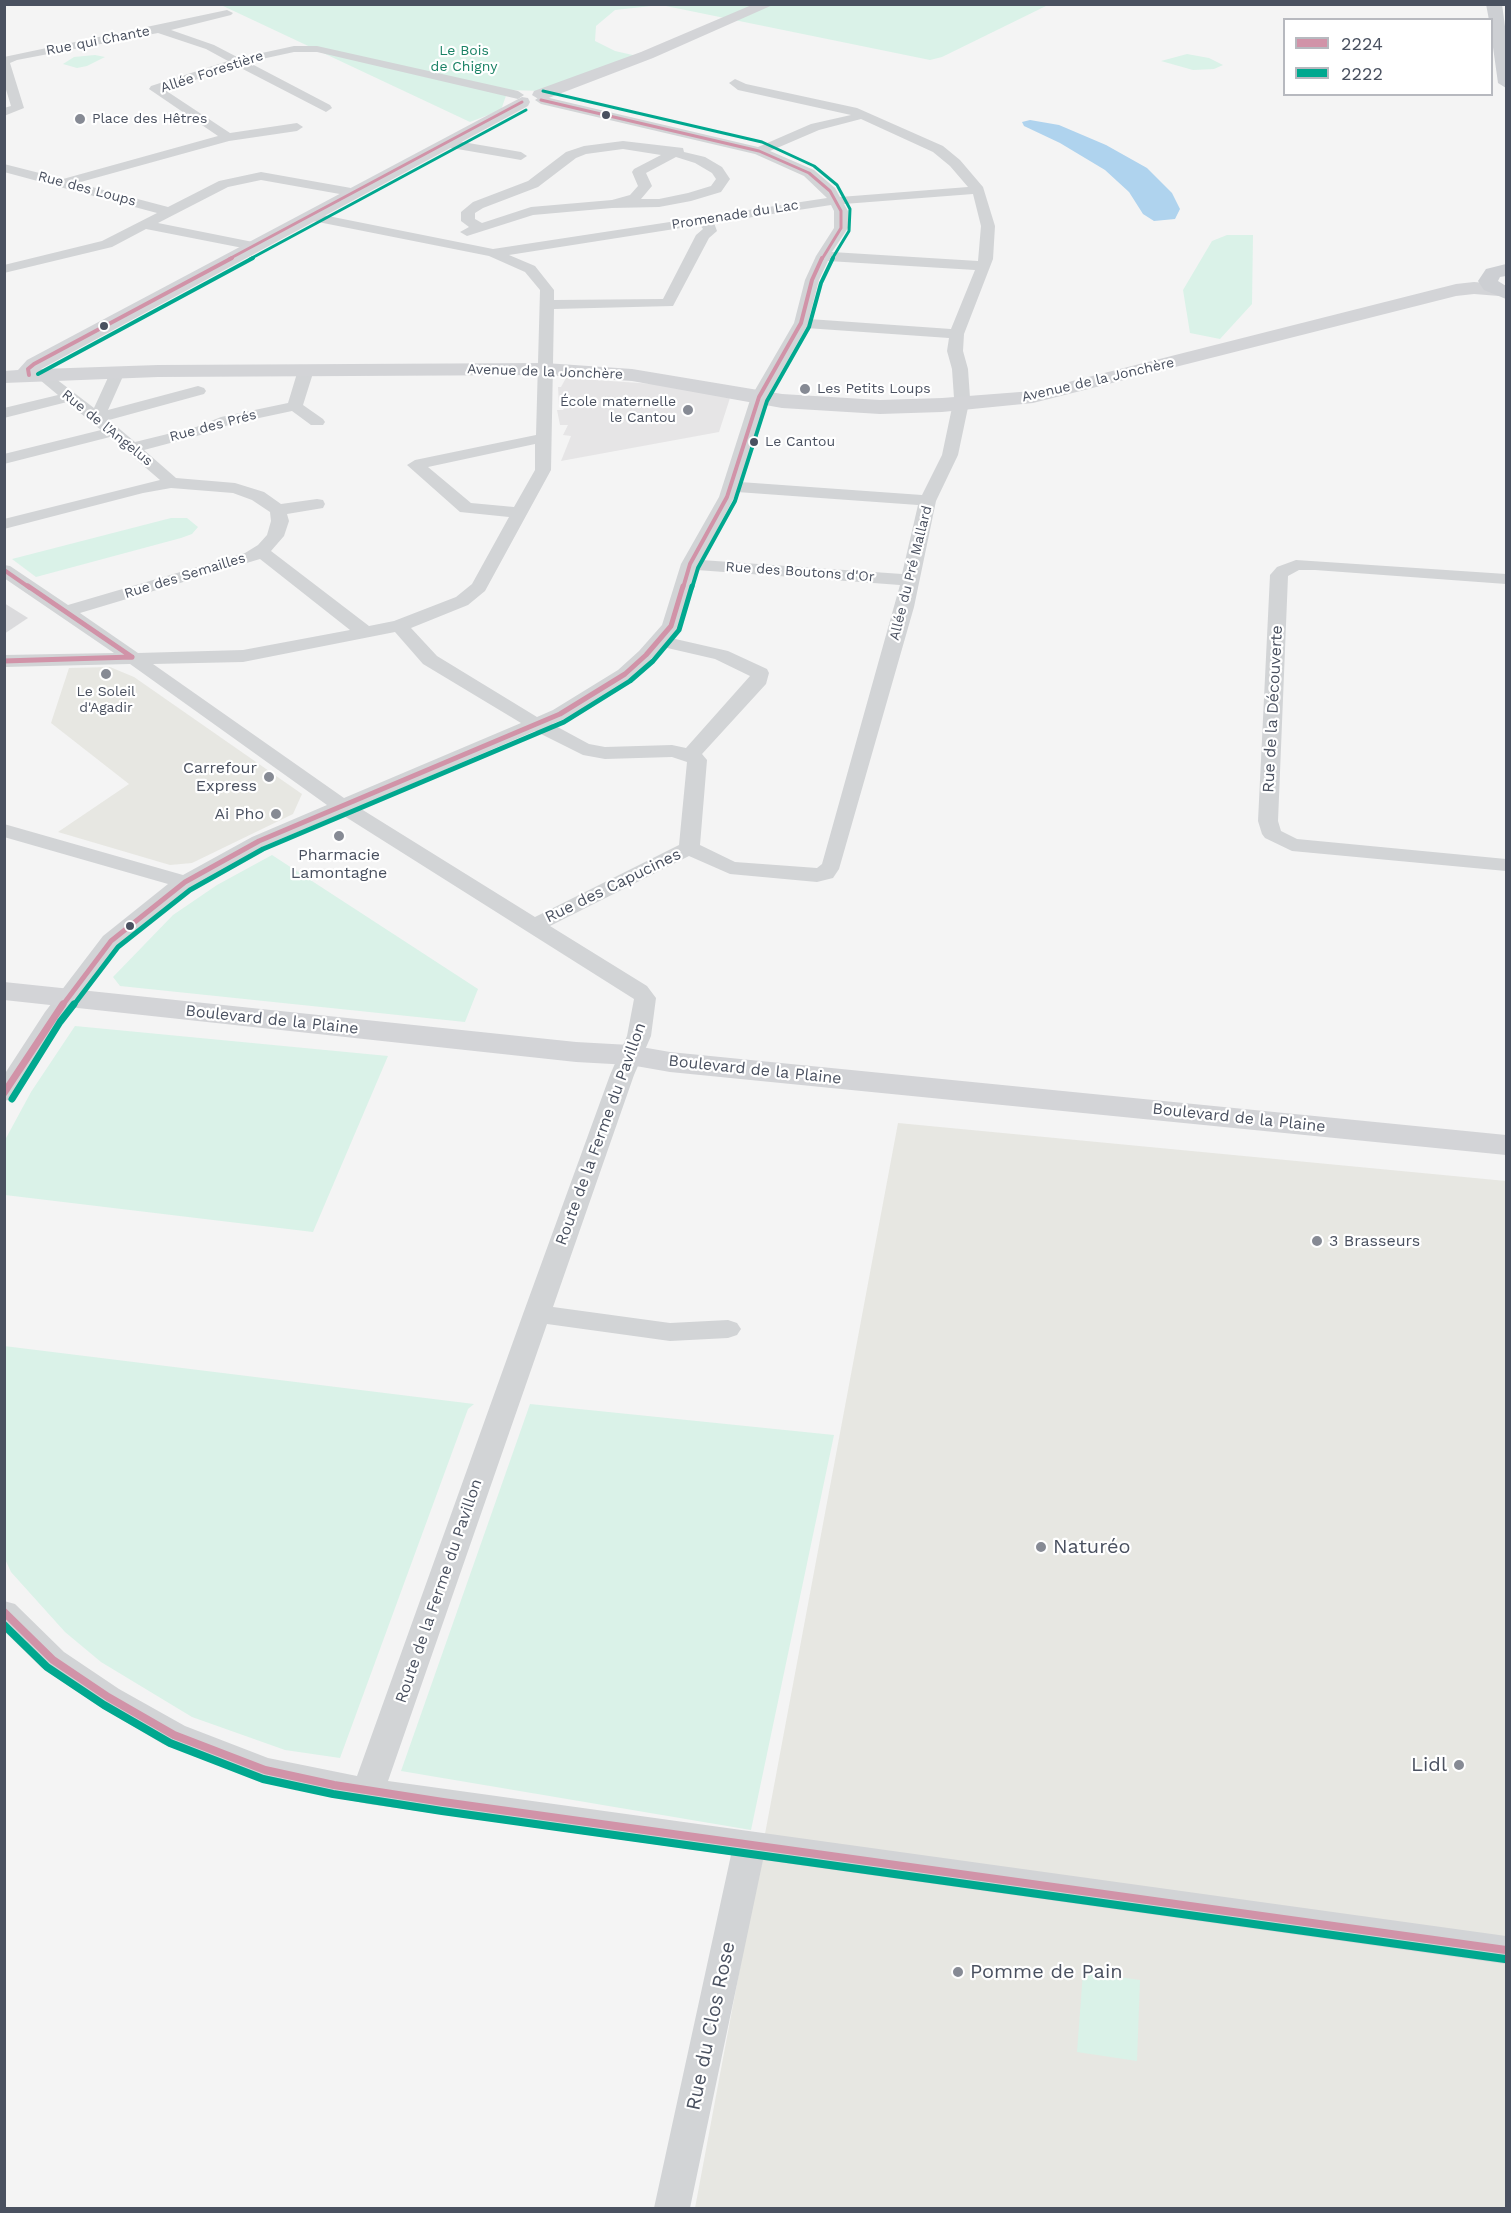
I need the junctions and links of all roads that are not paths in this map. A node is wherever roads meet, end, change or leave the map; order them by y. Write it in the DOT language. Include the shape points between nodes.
graph roads {
  1 [pos="768,4"];
  2 [pos="1494,4"];
  3 [pos="227,14"];
  4 [pos="159,29"];
  5 [pos="4,61"];
  6 [pos="235,61"];
  7 [pos="1506,82"];
  8 [pos="735,83"];
  9 [pos="306,84"];
  10 [pos="286,88"];
  11 [pos="530,98"];
  12 [pos="326,108"];
  13 [pos="4,112"];
  14 [pos="862,116"];
  15 [pos="297,127"];
  16 [pos="700,136"];
  17 [pos="228,138"];
  18 [pos="445,143"];
  19 [pos="759,151"];
  20 [pos="675,153"];
  21 [pos="521,156"];
  22 [pos="4,168"];
  23 [pos="65,183"];
  24 [pos="978,190"];
  25 [pos="351,192"];
  26 [pos="837,200"];
  27 [pos="612,204"];
  28 [pos="170,212"];
  29 [pos="308,216"];
  30 [pos="702,220"];
  31 [pos="145,225"];
  32 [pos="482,228"];
  33 [pos="438,241"];
  34 [pos="253,246"];
  35 [pos="493,253"];
  36 [pos="823,256"];
  37 [pos="984,266"];
  38 [pos="4,269"];
  39 [pos="1501,278"];
  40 [pos="547,305"];
  41 [pos="801,323"];
  42 [pos="957,334"];
  43 [pos="545,369"];
  44 [pos="306,370"];
  45 [pos="116,374"];
  46 [pos="18,376"];
  47 [pos="198,391"];
  48 [pos="69,397"];
  49 [pos="759,397"];
  50 [pos="961,404"];
  51 [pos="295,406"];
  52 [pos="12,411"];
  53 [pos="97,418"];
  54 [pos="317,422"];
  55 [pos="112,432"];
  56 [pos="543,438"];
  57 [pos="131,448"];
  58 [pos="4,459"];
  59 [pos="171,483"];
  60 [pos="730,486"];
  61 [pos="928,501"];
  62 [pos="317,504"];
  63 [pos="278,510"];
  64 [pos="519,513"];
  65 [pos="4,524"];
  66 [pos="259,553"];
  67 [pos="690,564"];
  68 [pos="4,570"];
  69 [pos="1506,579"];
  70 [pos="910,580"];
  71 [pos="65,612"];
  72 [pos="399,626"];
  73 [pos="366,633"];
  74 [pos="659,641"];
  75 [pos="132,657"];
  76 [pos="4,661"];
  77 [pos="538,724"];
  78 [pos="690,755"];
  79 [pos="342,806"];
  80 [pos="4,830"];
  81 [pos="689,848"];
  82 [pos="1506,865"];
  83 [pos="185,882"];
  84 [pos="534,926"];
  85 [pos="4,991"];
  86 [pos="66,999"];
  87 [pos="630,1055"];
  88 [pos="4,1094"];
  89 [pos="1506,1145"];
  90 [pos="536,1314"];
  91 [pos="728,1329"];
  92 [pos="4,1612"];
  93 [pos="368,1791"];
  94 [pos="750,1844"];
  95 [pos="1506,1950"];
  96 [pos="672,2208"];
  1 -- 11 [label="main road"];
  2 -- 7 [label="main road"];
  3 -- 4 [label="street"];
  4 -- 5 [label="street, Rue qui Chante"];
  4 -- 6 [label="street, Rue qui Chante" via="210,47"];
  5 -- 13 [label="street, Rue qui Chante" via="18,108"];
  6 -- 10 [label="street, Rue qui Chante"];
  6 -- 11 [label="street, Allée Forestière" via="294,49 317,49"];
  6 -- 17 [label="street, Allée Forestière" via="155,89"];
  8 -- 14 [label="street, Allée du Pré Mallard"];
  9 -- 10 [label="street"];
  10 -- 12 [label="street, Rue qui Chante"];
  11 -- 16 [label="street, Allée Forestière"];
  11 -- 18 [label="main road"];
  14 -- 19 [label="street" via="815,127"];
  14 -- 24 [label="street, Allée du Pré Mallard" via="938,149"];
  15 -- 17 [label="street"];
  16 -- 19 [label="street, Allée Forestière"];
  16 -- 20 [label="street"];
  17 -- 23 [label="street"];
  18 -- 21 [label="street"];
  18 -- 25 [label="main road"];
  19 -- 26 [label="street, Allée Forestière" via="809,173"];
  20 -- 27 [label="street" via="639,172 645,186 635,198"];
  20 -- 27 [label="street" via="700,160 717,170 723,179 716,189 691,197 659,203"];
  20 -- 32 [label="street" via="623,145 571,155 533,184 468,212 468,220"];
  22 -- 23 [label="street, Rue des Loups"];
  23 -- 28 [label="street, Rue des Loups"];
  24 -- 26 [label="street, Promenade du Lac"];
  24 -- 37 [label="street, Allée du Pré Mallard" via="988,226"];
  25 -- 28 [label="street" via="261,176 224,183"];
  25 -- 29 [label="main road"];
  26 -- 30 [label="street, Promenade du Lac"];
  26 -- 36 [label="street" via="841,228"];
  27 -- 32 [label="street" via="531,210"];
  28 -- 31 [label="street"];
  29 -- 33 [label="street"];
  29 -- 34 [label="main road"];
  30 -- 35 [label="street, Promenade du Lac"];
  30 -- 40 [label="street" via="710,231 703,235 668,303"];
  31 -- 34 [label="street"];
  31 -- 38 [label="street" via="106,244"];
  32 -- 33 [label="street"];
  33 -- 35 [label="street"];
  34 -- 46 [label="main road"];
  35 -- 40 [label="street" via="530,269 547,290"];
  36 -- 37 [label="street"];
  36 -- 41 [label="street"];
  37 -- 42 [label="street, Allée du Pré Mallard"];
  39 -- 50 [label="main road, Avenue de la Jonchère" via="1082,386 1033,397"];
  40 -- 43 [label="street"];
  41 -- 42 [label="street"];
  41 -- 49 [label="street"];
  42 -- 50 [label="street, Allée du Pré Mallard"];
  43 -- 44 [label="main road, Avenue de la Jonchère"];
  43 -- 49 [label="main road, Avenue de la Jonchère" via="632,375"];
  43 -- 56 [label="street"];
  44 -- 45 [label="main road, Avenue de la Jonchère"];
  44 -- 51 [label="street"];
  45 -- 46 [label="main road, Avenue de la Jonchère"];
  45 -- 53 [label="street"];
  46 -- 48 [label="street, Rue de l'Angelus"];
  47 -- 53 [label="street"];
  48 -- 52 [label="street"];
  48 -- 53 [label="street, Rue de l'Angelus"];
  49 -- 50 [label="main road, Avenue de la Jonchère" via="880,407"];
  49 -- 60 [label="street"];
  50 -- 61 [label="street, Allée du Pré Mallard" via="950,455"];
  51 -- 54 [label="street"];
  51 -- 57 [label="street, Rue des Prés" via="226,420"];
  53 -- 55 [label="street, Rue de l'Angelus"];
  55 -- 57 [label="street, Rue de l'Angelus"];
  55 -- 58 [label="street"];
  56 -- 64 [label="street" via="543,470"];
  56 -- 64 [label="street" via="415,465 466,508"];
  57 -- 59 [label="street, Rue de l'Angelus"];
  59 -- 63 [label="street" via="235,488 258,496"];
  59 -- 65 [label="street"];
  60 -- 61 [label="street"];
  60 -- 67 [label="street"];
  61 -- 70 [label="street, Allée du Pré Mallard"];
  62 -- 63 [label="street"];
  63 -- 66 [label="street, Rue des Semailles" via="280,521 275,536"];
  64 -- 72 [label="street" via="479,587 462,601"];
  66 -- 71 [label="street, Rue des Semailles"];
  66 -- 73 [label="street"];
  67 -- 70 [label="street, Rue des Boutons d'Or"];
  67 -- 74 [label="street" via="671,626"];
  68 -- 71 [label="street, Route de la Ferme du Pavillon"];
  69 -- 82 [label="street, Rue de la Découverte" via="1315,565 1296,565 1282,571 1268,821 1272,834 1292,845"];
  70 -- 81 [label="street, Allée du Pré Mallard" via="832,865 817,876 730,868"];
  71 -- 75 [label="street, Route de la Ferme du Pavillon"];
  72 -- 73 [label="street"];
  72 -- 77 [label="street" via="430,660"];
  73 -- 75 [label="street" via="243,656"];
  74 -- 77 [label="street" via="625,674"];
  74 -- 78 [label="street" via="721,655 760,673 759,680"];
  75 -- 76 [label="street"];
  75 -- 79 [label="street, Route de la Ferme du Pavillon"];
  77 -- 78 [label="street" via="583,749"];
  77 -- 79 [label="street"];
  78 -- 81 [label="street, Rue des Capucines" via="697,760"];
  79 -- 83 [label="street" via="259,841"];
  79 -- 84 [label="street, Route de la Ferme du Pavillon"];
  80 -- 83 [label="street"];
  81 -- 84 [label="street, Rue des Capucines"];
  83 -- 86 [label="street" via="111,941"];
  84 -- 87 [label="street, Route de la Ferme du Pavillon" via="645,998 639,1036"];
  85 -- 86 [label="main road, Boulevard de la Plaine"];
  86 -- 87 [label="main road, Boulevard de la Plaine" via="576,1053"];
  86 -- 88 [label="street"];
  87 -- 89 [label="main road, Boulevard de la Plaine"];
  87 -- 90 [label="street, Route de la Ferme du Pavillon"];
  90 -- 91 [label="street" via="670,1332"];
  90 -- 93 [label="street, Route de la Ferme du Pavillon"];
  92 -- 93 [label="street" via="53,1660 174,1735 265,1770"];
  93 -- 94 [label="street"];
  94 -- 95 [label="street"];
  94 -- 96 [label="street, Rue du Clos Rose"];
}
